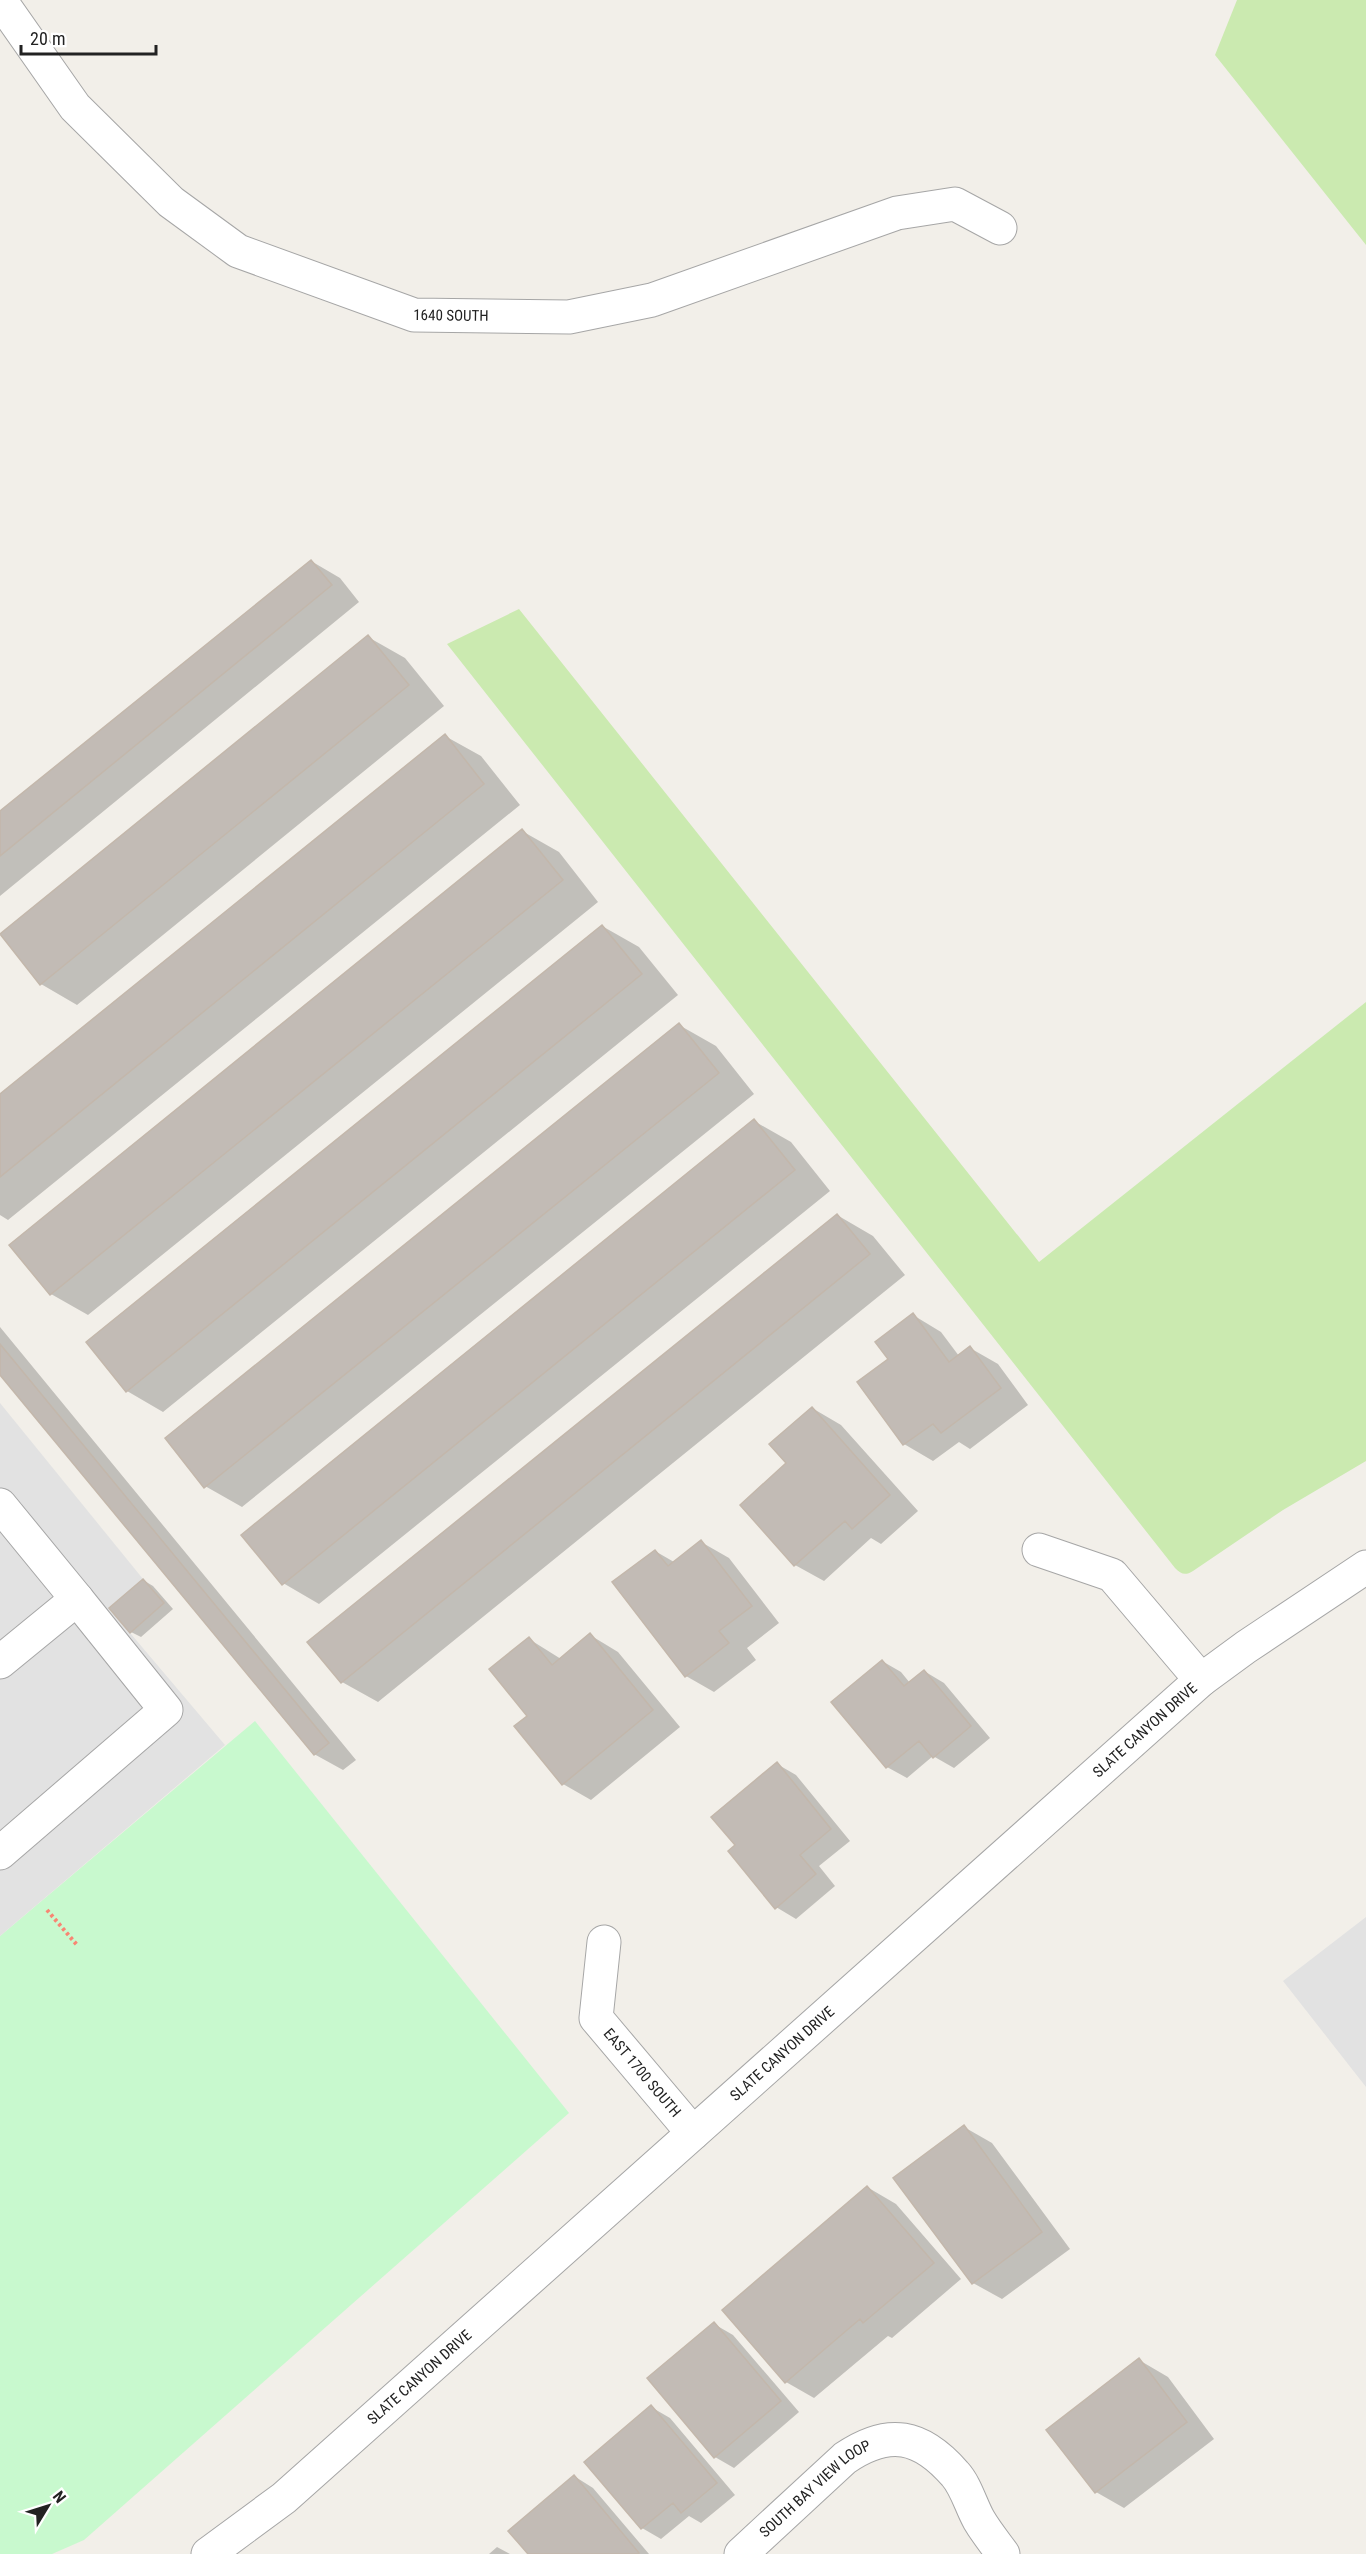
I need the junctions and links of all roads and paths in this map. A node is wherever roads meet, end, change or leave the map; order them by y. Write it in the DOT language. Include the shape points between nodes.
graph roads {
  1 [pos="0,0"];
  2 [pos="1000,228"];
  3 [pos="0,1505"];
  4 [pos="1039,1550"];
  5 [pos="1366,1567"];
  6 [pos="77,1599"];
  7 [pos="0,1662"];
  8 [pos="1201,1680"];
  9 [pos="0,1853"];
  10 [pos="47,1910"];
  11 [pos="604,1942"];
  12 [pos="77,1945"];
  13 [pos="693,2133"];
  14 [pos="208,2554"];
  15 [pos="741,2554"];
  16 [pos="1003,2554"];
  1 -- 2 [label="street, 1640 SOUTH" via="75,107 171,202 238,251 414,315 569,317 652,300 897,213 955,204"];
  3 -- 6 [label="street"];
  4 -- 8 [label="street" via="1112,1575"];
  5 -- 8 [label="street, SLATE CANYON DRIVE"];
  6 -- 7 [label="street"];
  6 -- 9 [label="street" via="166,1710"];
  8 -- 13 [label="street, SLATE CANYON DRIVE"];
  10 -- 12 [label="path"];
  11 -- 13 [label="street, EAST 1700 SOUTH" via="596,2018"];
  13 -- 14 [label="street, SLATE CANYON DRIVE" via="284,2498"];
  15 -- 16 [label="street, SOUTH BAY VIEW LOOP" via="845,2458 861,2447 895,2438 913,2441 956,2475 979,2521"];
}
